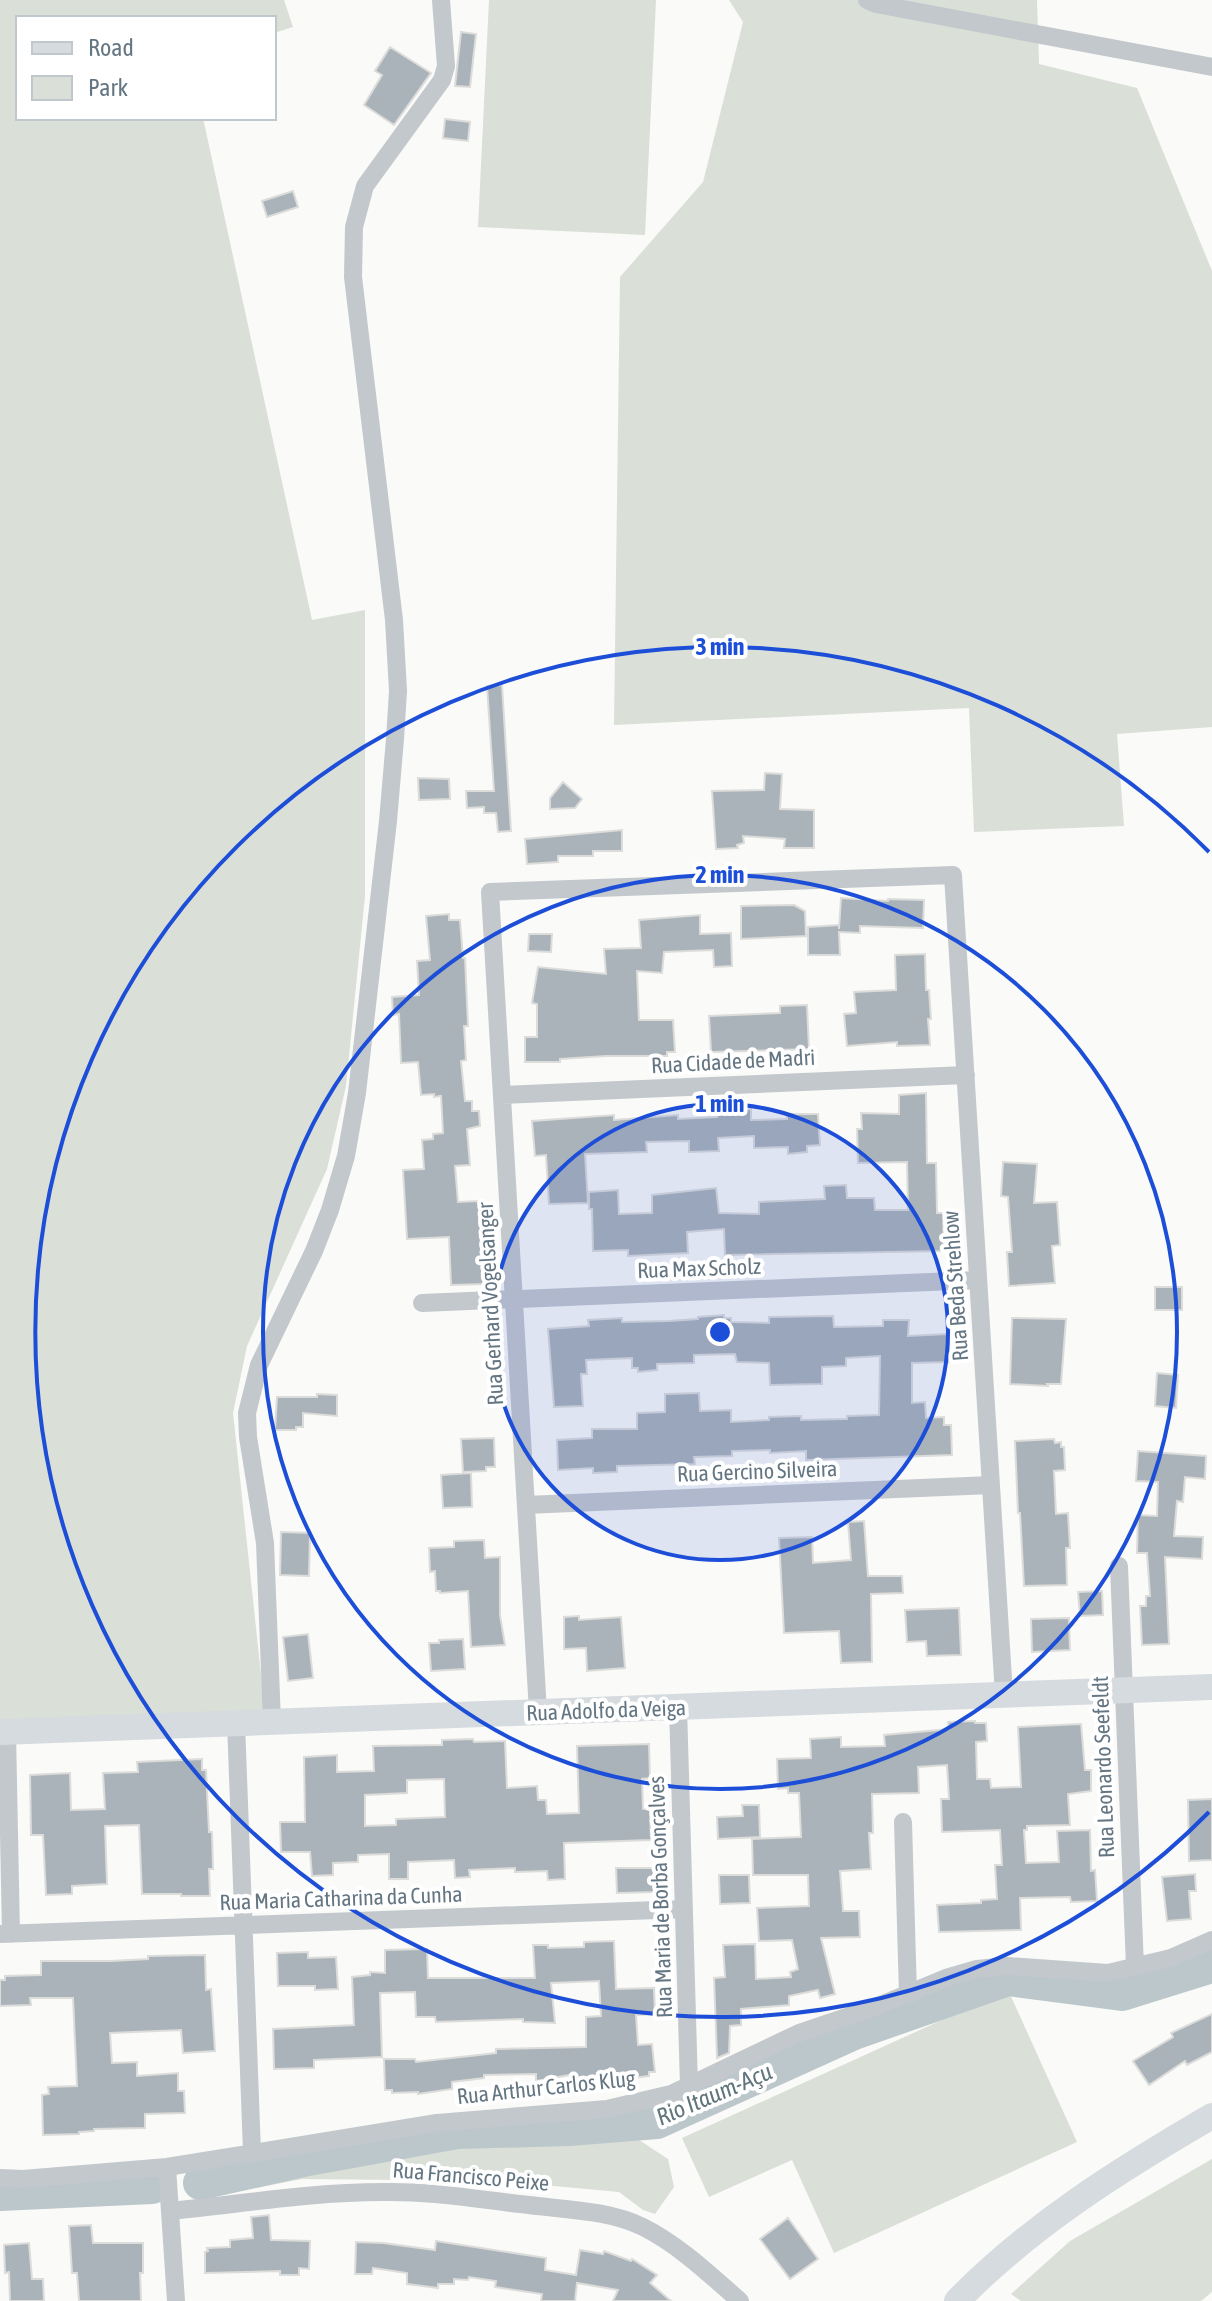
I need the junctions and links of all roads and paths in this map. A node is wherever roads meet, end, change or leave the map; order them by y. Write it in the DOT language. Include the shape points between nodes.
graph roads {
  1 [pos="441,0"];
  2 [pos="867,0"];
  3 [pos="1212,67"];
  4 [pos="953,875"];
  5 [pos="966,1075"];
  6 [pos="502,1095"];
  7 [pos="978,1280"];
  8 [pos="514,1300"];
  9 [pos="422,1303"];
  10 [pos="991,1485"];
  11 [pos="526,1505"];
  12 [pos="1119,1566"];
  13 [pos="1212,1687"];
  14 [pos="1124,1690"];
  15 [pos="1004,1695"];
  16 [pos="678,1707"];
  17 [pos="538,1712"];
  18 [pos="272,1722"];
  19 [pos="236,1723"];
  20 [pos="3,1732"];
  21 [pos="903,1822"];
  22 [pos="684,1909"];
  23 [pos="244,1925"];
  24 [pos="6,1934"];
  25 [pos="1212,1940"];
  26 [pos="1135,1967"];
  27 [pos="908,1995"];
  28 [pos="689,2086"];
  29 [pos="1212,2116"];
  30 [pos="252,2152"];
  31 [pos="167,2167"];
  32 [pos="0,2178"];
  33 [pos="170,2211"];
  34 [pos="969,2296"];
  35 [pos="176,2301"];
  36 [pos="740,2301"];
  1 -- 18 [label="street" via="446,66 442,80 365,186 354,227 353,277 398,691 388,821 346,1156 314,1251 259,1365 247,1413 265,1543"];
  2 -- 3 [label="street"];
  4 -- 5 [label="street, Rua Beda Strehlow"];
  4 -- 6 [label="street, Rua Gerhard Vogelsanger" via="490,892"];
  5 -- 6 [label="street, Rua Cidade de Madri"];
  5 -- 7 [label="street, Rua Beda Strehlow"];
  6 -- 8 [label="street, Rua Gerhard Vogelsanger"];
  7 -- 8 [label="street, Rua Max Scholz"];
  7 -- 10 [label="street, Rua Beda Strehlow"];
  8 -- 9 [label="street, Rua Max Scholz"];
  8 -- 11 [label="street, Rua Gerhard Vogelsanger"];
  10 -- 11 [label="street, Rua Gercino Silveira"];
  10 -- 15 [label="street, Rua Beda Strehlow"];
  11 -- 17 [label="street, Rua Gerhard Vogelsanger"];
  12 -- 14 [label="street, Rua Leonardo Seefeldt"];
  13 -- 14 [label="street, Rua Adolfo da Veiga"];
  14 -- 15 [label="street, Rua Adolfo da Veiga"];
  14 -- 26 [label="street, Rua Leonardo Seefeldt"];
  15 -- 16 [label="street, Rua Adolfo da Veiga"];
  16 -- 17 [label="street, Rua Adolfo da Veiga"];
  16 -- 22 [label="street, Rua Maria de Borba Gonçalves"];
  17 -- 18 [label="street, Rua Adolfo da Veiga"];
  18 -- 19 [label="street, Rua Adolfo da Veiga"];
  19 -- 20 [label="street, Rua Adolfo da Veiga"];
  19 -- 23 [label="street"];
  20 -- 24 [label="street"];
  21 -- 27 [label="street"];
  22 -- 23 [label="street, Rua Maria Catharina da Cunha"];
  22 -- 28 [label="street, Rua Maria de Borba Gonçalves"];
  23 -- 24 [label="street, Rua Maria Catharina da Cunha"];
  23 -- 30 [label="street"];
  25 -- 26 [label="street, Rua Arthur Carlos Klug"];
  26 -- 27 [label="street, Rua Arthur Carlos Klug" via="1108,1973 977,1969"];
  27 -- 28 [label="street, Rua Arthur Carlos Klug" via="799,2033"];
  28 -- 30 [label="street, Rua Arthur Carlos Klug" via="607,2109 437,2123"];
  29 -- 34 [label="street" via="1068,2207"];
  30 -- 31 [label="street, Rua Arthur Carlos Klug"];
  31 -- 32 [label="street, Rua Arthur Carlos Klug"];
  31 -- 33 [label="street"];
  33 -- 35 [label="street"];
  33 -- 36 [label="street, Rua Francisco Peixe" via="383,2192 587,2212 644,2228"];
}
